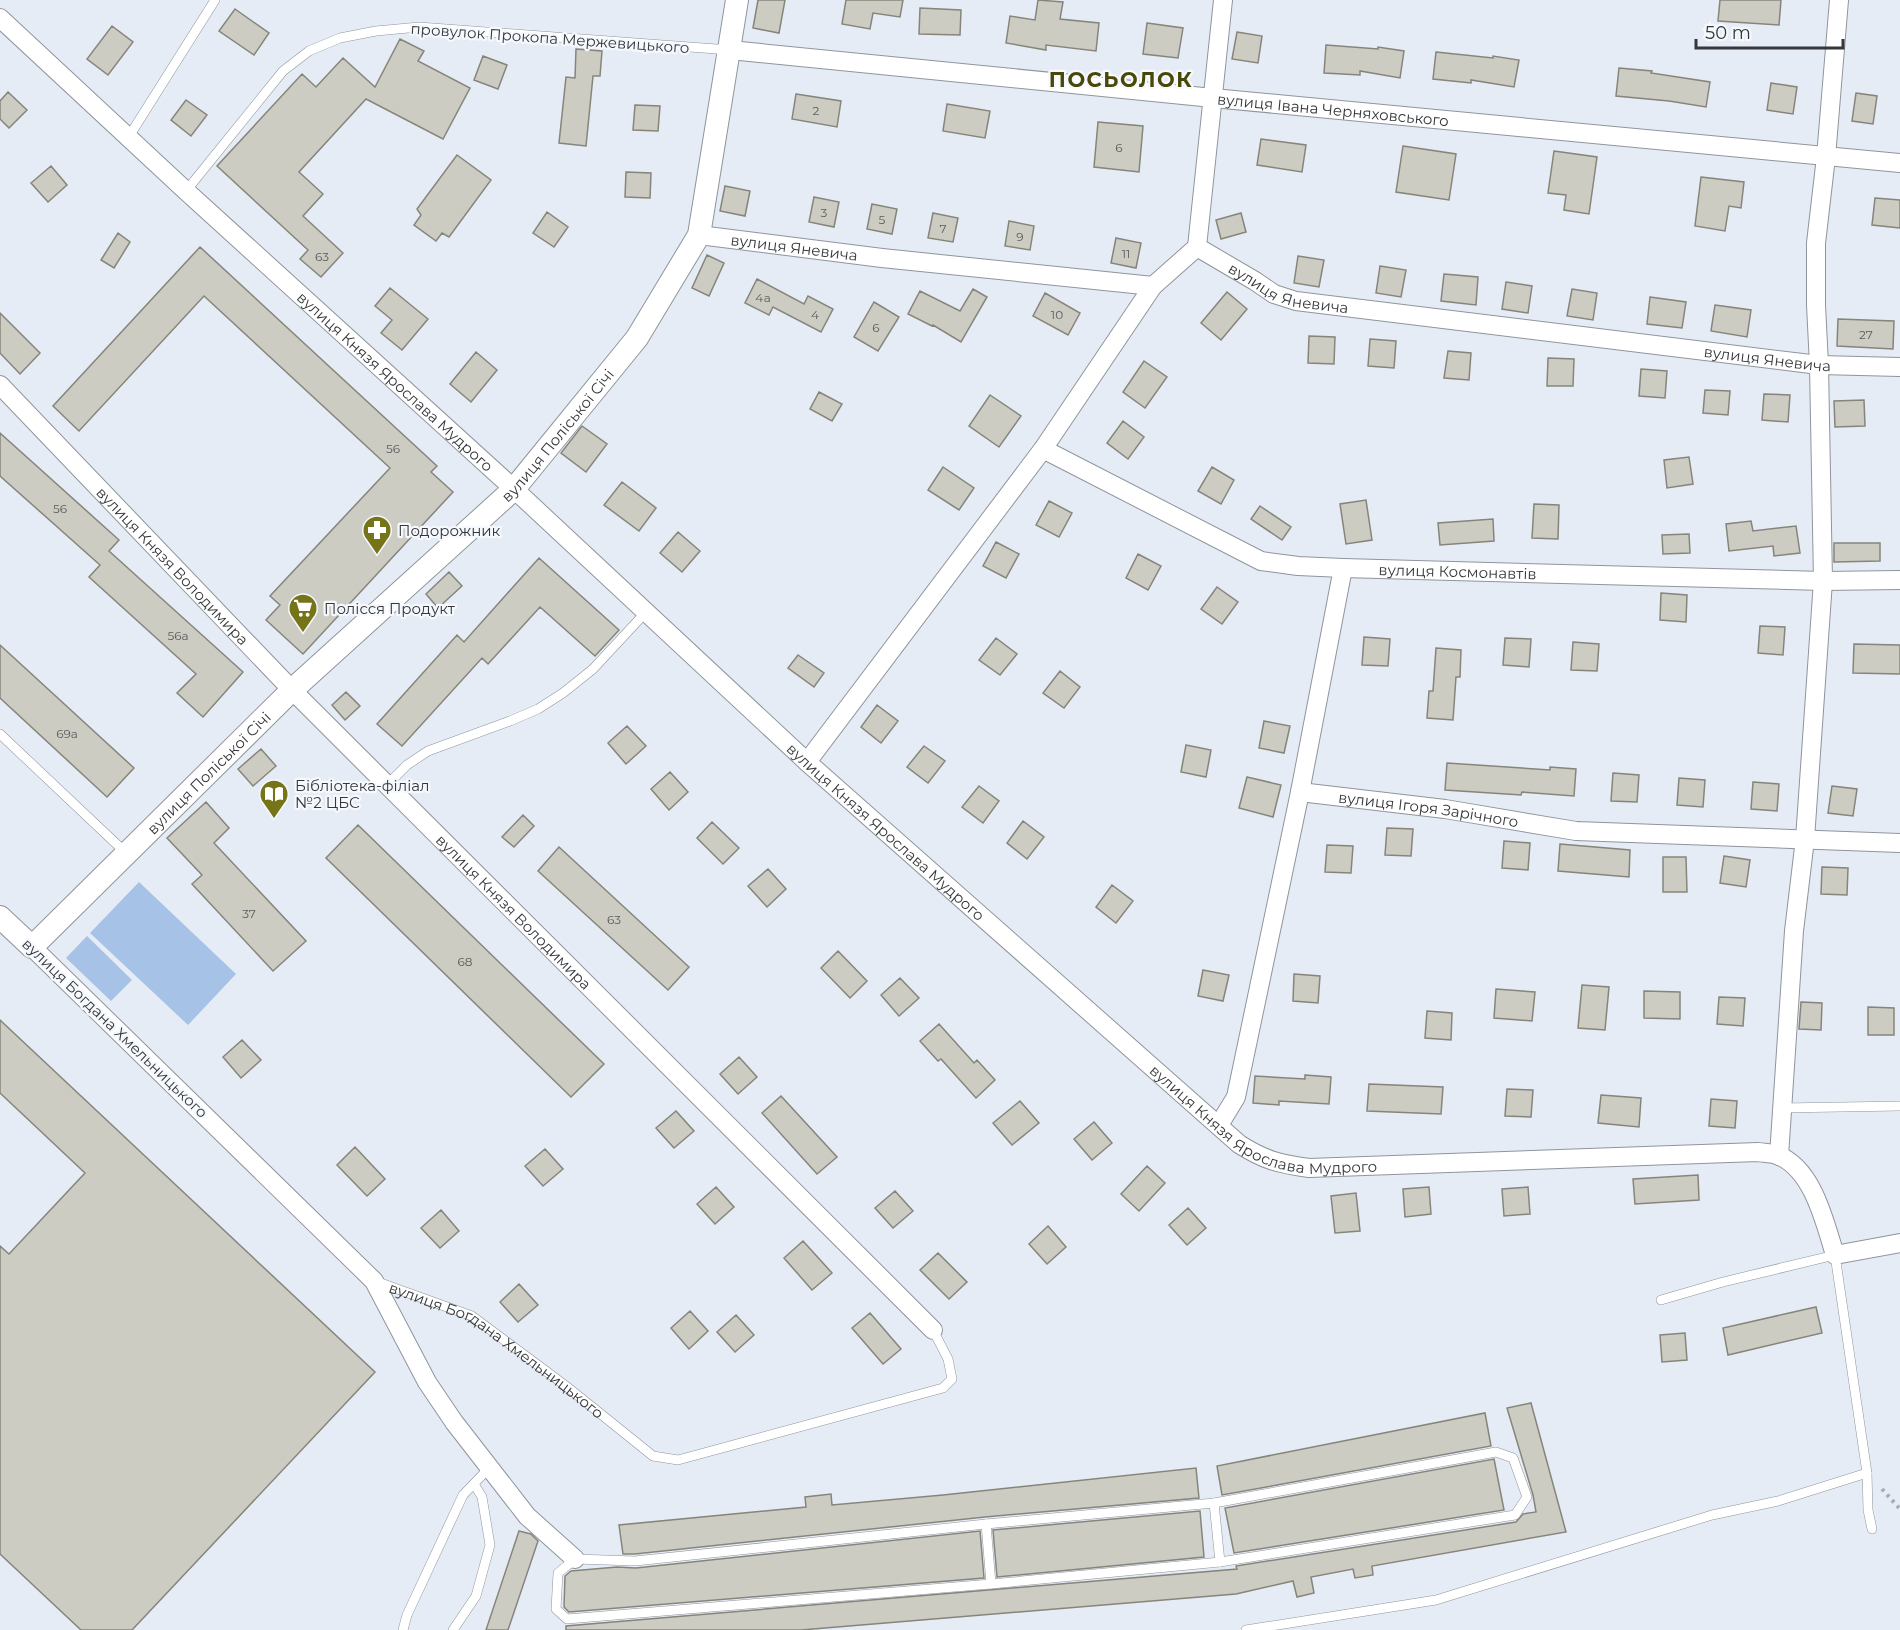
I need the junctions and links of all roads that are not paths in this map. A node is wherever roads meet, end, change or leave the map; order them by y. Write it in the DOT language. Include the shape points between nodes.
graph roads {
  1 [pos="215,0"];
  2 [pos="737,0"];
  3 [pos="1223,0"];
  4 [pos="1839,0"];
  5 [pos="0,18"];
  6 [pos="730,50"];
  7 [pos="1213,99"];
  8 [pos="128,138"];
  9 [pos="1826,157"];
  10 [pos="1900,163"];
  11 [pos="186,191"];
  12 [pos="699,235"];
  13 [pos="1197,247"];
  14 [pos="1152,286"];
  15 [pos="1819,365"];
  16 [pos="1900,367"];
  17 [pos="0,385"];
  18 [pos="1043,449"];
  19 [pos="514,489"];
  20 [pos="1343,568"];
  21 [pos="1900,580"];
  22 [pos="1823,581"];
  23 [pos="646,612"];
  24 [pos="292,690"];
  25 [pos="0,734"];
  26 [pos="807,762"];
  27 [pos="388,784"];
  28 [pos="1300,792"];
  29 [pos="1805,840"];
  30 [pos="1900,843"];
  31 [pos="126,853"];
  32 [pos="0,917"];
  33 [pos="32,946"];
  34 [pos="1900,1106"];
  35 [pos="1782,1108"];
  36 [pos="1219,1125"];
  37 [pos="1779,1156"];
  38 [pos="1900,1243"];
  39 [pos="1835,1256"];
  40 [pos="374,1281"];
  41 [pos="1661,1300"];
  42 [pos="933,1330"];
  43 [pos="490,1467"];
  44 [pos="1867,1473"];
  45 [pos="474,1484"];
  46 [pos="1214,1503"];
  47 [pos="986,1524"];
  48 [pos="1872,1529"];
  49 [pos="575,1559"];
  50 [pos="1220,1562"];
  51 [pos="991,1584"];
  52 [pos="403,1630"];
  53 [pos="453,1630"];
  54 [pos="1246,1630"];
  1 -- 8 [label="lane"];
  2 -- 6 [label="street, вулиця Поліської Січі"];
  3 -- 7 [label="street"];
  4 -- 9 [label="street"];
  5 -- 8 [label="street, вулиця Князя Ярослава Мудрого"];
  6 -- 7 [label="street, вулиця Івана Черняховського"];
  6 -- 11 [label="lane, провулок Прокопа Мержевицького" via="420,27 340,38 309,51 283,71"];
  6 -- 12 [label="street, вулиця Поліської Січі"];
  7 -- 9 [label="street, вулиця Івана Черняховського"];
  7 -- 13 [label="street"];
  8 -- 11 [label="street, вулиця Князя Ярослава Мудрого"];
  9 -- 10 [label="street, вулиця Івана Черняховського"];
  9 -- 15 [label="street" via="1816,243"];
  11 -- 19 [label="street, вулиця Князя Ярослава Мудрого"];
  12 -- 14 [label="street, вулиця Яневича"];
  12 -- 19 [label="street, вулиця Поліської Січі" via="637,338"];
  13 -- 14 [label="street"];
  13 -- 15 [label="street, вулиця Яневича" via="1274,294 1296,301"];
  14 -- 18 [label="street"];
  15 -- 16 [label="street, вулиця Яневича"];
  15 -- 22 [label="street"];
  17 -- 24 [label="street, вулиця Князя Володимира"];
  18 -- 20 [label="street, вулиця Космонавтів" via="1261,561"];
  18 -- 26 [label="street"];
  19 -- 23 [label="street, вулиця Князя Ярослава Мудрого"];
  19 -- 24 [label="street, вулиця Поліської Січі"];
  20 -- 22 [label="street, вулиця Космонавтів"];
  20 -- 28 [label="street"];
  21 -- 22 [label="street, вулиця Космонавтів"];
  22 -- 29 [label="street"];
  23 -- 26 [label="street, вулиця Князя Ярослава Мудрого"];
  23 -- 27 [label="lane" via="593,669 563,693 510,722 428,751"];
  24 -- 27 [label="street, вулиця Князя Володимира"];
  24 -- 31 [label="street, вулиця Поліської Січі"];
  25 -- 31 [label="lane"];
  26 -- 36 [label="street, вулиця Князя Ярослава Мудрого"];
  27 -- 42 [label="street, вулиця Князя Володимира"];
  28 -- 29 [label="street, вулиця Ігоря Зарічного" via="1446,808 1576,831"];
  28 -- 36 [label="street" via="1236,1097"];
  29 -- 30 [label="street, вулиця Ігоря Зарічного"];
  29 -- 35 [label="street" via="1794,931"];
  31 -- 33 [label="street, вулиця Поліської Січі"];
  32 -- 33 [label="street, вулиця Богдана Хмельницького"];
  33 -- 40 [label="street, вулиця Богдана Хмельницького"];
  34 -- 35 [label="lane"];
  35 -- 37 [label="street"];
  36 -- 37 [label="street, вулиця Князя Ярослава Мудрого" via="1257,1156 1309,1168 1758,1152"];
  37 -- 39 [label="street" via="1798,1171 1817,1198"];
  38 -- 39 [label="street"];
  39 -- 41 [label="lane"];
  39 -- 44 [label="lane"];
  40 -- 42 [label="lane, вулиця Богдана Хмельницького" via="472,1316 653,1456 678,1460 943,1388 952,1379 948,1359"];
  40 -- 43 [label="street" via="427,1382"];
  43 -- 45 [label="lane"];
  43 -- 49 [label="street" via="527,1516"];
  44 -- 48 [label="lane"];
  44 -- 54 [label="lane" via="1778,1501 1712,1515 1436,1600"];
  45 -- 52 [label="lane" via="463,1495"];
  45 -- 53 [label="lane" via="482,1497 490,1545 476,1596"];
  46 -- 47 [label="lane"];
  46 -- 50 [label="lane"];
  46 -- 50 [label="lane" via="1496,1452 1513,1458 1527,1497 1515,1515"];
  47 -- 49 [label="lane" via="635,1561"];
  47 -- 51 [label="lane"];
  49 -- 51 [label="lane" via="558,1573 556,1608 567,1619"];
  50 -- 51 [label="lane"];
}
